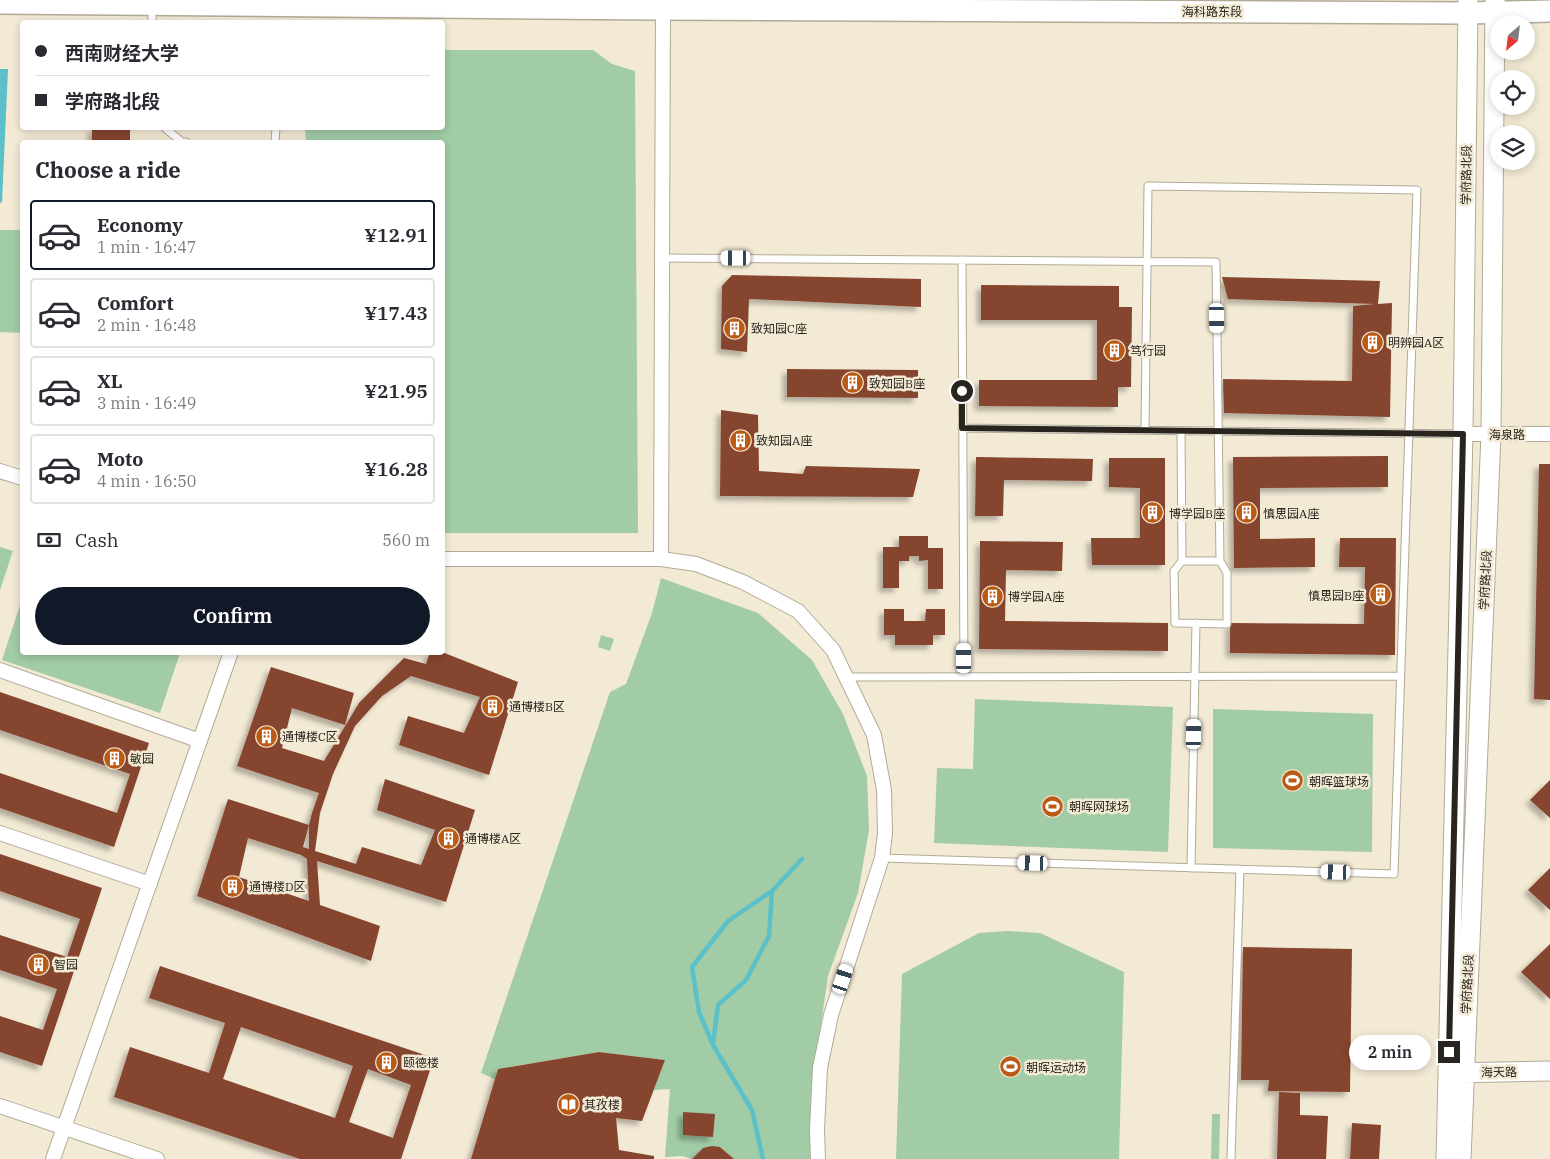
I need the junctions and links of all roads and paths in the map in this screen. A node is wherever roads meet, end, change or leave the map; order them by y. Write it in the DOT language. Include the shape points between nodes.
graph roads {
  1 [pos="0,2"];
  2 [pos="663,4"];
  3 [pos="1468,6"];
  4 [pos="1495,6"];
  5 [pos="1550,11"];
  6 [pos="152,13"];
  7 [pos="167,130"];
  8 [pos="180,140"];
  9 [pos="662,258"];
  10 [pos="962,260"];
  11 [pos="1147,262"];
  12 [pos="962,428"];
  13 [pos="1145,430"];
  14 [pos="1181,431"];
  15 [pos="1219,431"];
  16 [pos="1409,433"];
  17 [pos="1463,434"];
  18 [pos="1491,434"];
  19 [pos="1550,434"];
  20 [pos="0,471"];
  21 [pos="20,477"];
  22 [pos="445,559"];
  23 [pos="661,559"];
  24 [pos="1182,561"];
  25 [pos="1220,561"];
  26 [pos="1196,623"];
  27 [pos="230,655"];
  28 [pos="0,670"];
  29 [pos="1195,676"];
  30 [pos="1400,676"];
  31 [pos="847,677"];
  32 [pos="964,677"];
  33 [pos="200,741"];
  34 [pos="0,833"];
  35 [pos="882,858"];
  36 [pos="1191,868"];
  37 [pos="1240,869"];
  38 [pos="150,884"];
  39 [pos="1550,1072"];
  40 [pos="1456,1073"];
  41 [pos="0,1106"];
  42 [pos="63,1127"];
  43 [pos="53,1159"];
  44 [pos="157,1159"];
  45 [pos="818,1159"];
  46 [pos="1231,1159"];
  47 [pos="1446,1159"];
  48 [pos="1461,1159"];
  1 -- 6 [label="main road, 海科路东段"];
  2 -- 3 [label="main road, 海科路东段"];
  2 -- 6 [label="main road, 海科路东段"];
  2 -- 9 [label="street"];
  3 -- 4 [label="main road, 海科路东段"];
  3 -- 17 [label="main road, 学府路北段"];
  4 -- 5 [label="main road, 海科路东段"];
  4 -- 18 [label="main road, 学府路北段"];
  7 -- 8 [label="lane"];
  9 -- 10 [label="lane"];
  9 -- 23 [label="street"];
  10 -- 11 [label="lane"];
  10 -- 12 [label="lane"];
  11 -- 13 [label="lane"];
  11 -- 15 [label="lane" via="1216,262"];
  11 -- 16 [label="lane" via="1148,186 1417,190"];
  12 -- 13 [label="lane"];
  12 -- 32 [label="lane"];
  13 -- 14 [label="lane"];
  14 -- 15 [label="lane"];
  14 -- 24 [label="lane"];
  15 -- 16 [label="lane"];
  15 -- 25 [label="lane"];
  16 -- 17 [label="lane"];
  16 -- 30 [label="lane"];
  17 -- 18 [label="street, 海泉路"];
  17 -- 40 [label="main road, 学府路北段"];
  18 -- 19 [label="street, 海泉路"];
  18 -- 40 [label="main road, 学府路北段"];
  20 -- 21 [label="street"];
  22 -- 23 [label="street"];
  23 -- 31 [label="street" via="696,564 742,582 798,611 833,650"];
  24 -- 25 [label="lane"];
  24 -- 26 [label="lane" via="1174,571 1175,623"];
  25 -- 26 [label="lane" via="1227,573 1227,624"];
  26 -- 29 [label="lane"];
  27 -- 33 [label="street"];
  28 -- 33 [label="street"];
  29 -- 30 [label="lane"];
  29 -- 32 [label="lane"];
  29 -- 36 [label="lane"];
  30 -- 37 [label="lane" via="1394,874"];
  31 -- 32 [label="lane"];
  31 -- 35 [label="street" via="874,735 884,790"];
  33 -- 38 [label="street"];
  34 -- 38 [label="street"];
  35 -- 36 [label="lane"];
  35 -- 45 [label="street" via="831,1015 820,1068"];
  36 -- 37 [label="lane"];
  37 -- 46 [label="lane"];
  38 -- 42 [label="street"];
  39 -- 40 [label="main road, 海天路"];
  40 -- 47 [label="main road, 学府路北段"];
  40 -- 48 [label="main road, 学府路北段"];
  41 -- 42 [label="street"];
  42 -- 43 [label="street"];
  42 -- 44 [label="street"];
}
